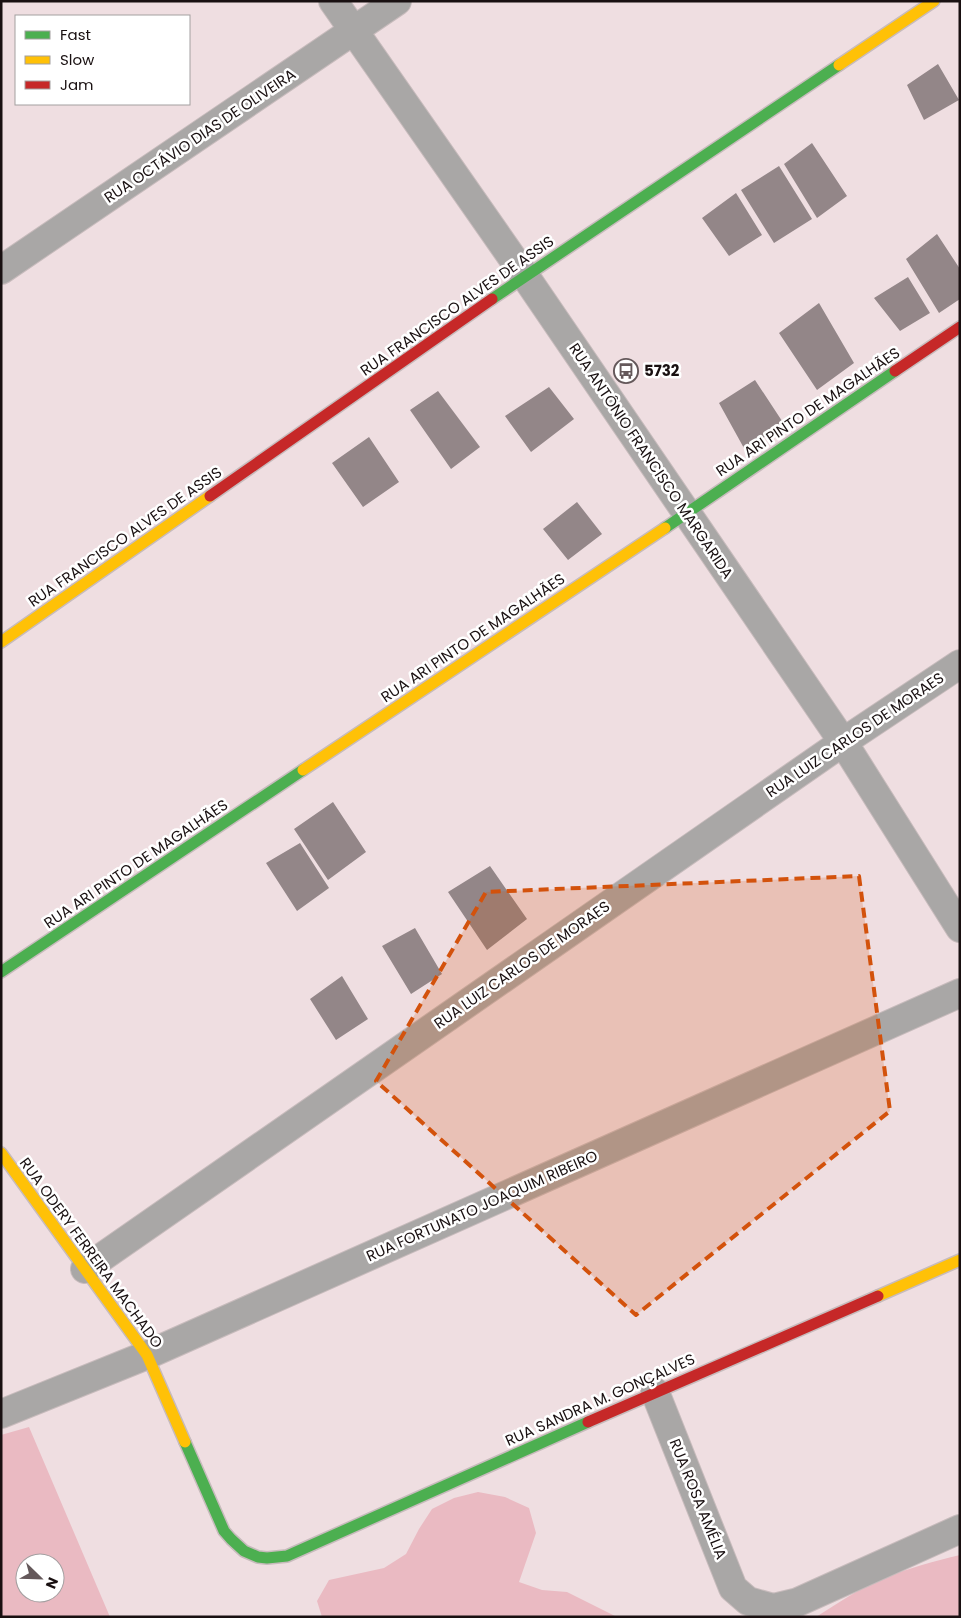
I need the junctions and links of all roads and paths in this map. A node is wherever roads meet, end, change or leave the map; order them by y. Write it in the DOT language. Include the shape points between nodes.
graph roads {
  1 [pos="334,1"];
  2 [pos="397,1"];
  3 [pos="934,1"];
  4 [pos="354,32"];
  5 [pos="1,270"];
  6 [pos="525,276"];
  7 [pos="960,327"];
  8 [pos="687,513"];
  9 [pos="1,642"];
  10 [pos="960,664"];
  11 [pos="843,742"];
  12 [pos="960,928"];
  13 [pos="1,972"];
  14 [pos="960,993"];
  15 [pos="1,1153"];
  16 [pos="960,1260"];
  17 [pos="85,1269"];
  18 [pos="148,1355"];
  19 [pos="655,1392"];
  20 [pos="1,1414"];
  21 [pos="960,1529"];
  22 [pos="251,1556"];
  1 -- 4 [label="street, RUA ANTÔNIO FRANCISCO MARGARIDA"];
  2 -- 4 [label="street, RUA OCTÁVIO DIAS DE OLIVEIRA"];
  3 -- 6 [label="street, RUA FRANCISCO ALVES DE ASSIS"];
  4 -- 5 [label="street, RUA OCTÁVIO DIAS DE OLIVEIRA"];
  4 -- 6 [label="street, RUA ANTÔNIO FRANCISCO MARGARIDA"];
  6 -- 8 [label="street, RUA ANTÔNIO FRANCISCO MARGARIDA"];
  6 -- 9 [label="street, RUA FRANCISCO ALVES DE ASSIS"];
  7 -- 8 [label="street, RUA ARI PINTO DE MAGALHÃES"];
  8 -- 11 [label="street, RUA ANTÔNIO FRANCISCO MARGARIDA"];
  8 -- 13 [label="street, RUA ARI PINTO DE MAGALHÃES"];
  10 -- 11 [label="street, RUA LUIZ CARLOS DE MORAES"];
  11 -- 12 [label="street, RUA ANTÔNIO FRANCISCO MARGARIDA"];
  11 -- 17 [label="street, RUA LUIZ CARLOS DE MORAES"];
  14 -- 18 [label="street, RUA FORTUNATO JOAQUIM RIBEIRO"];
  15 -- 17 [label="street, RUA ODERY FERREIRA MACHADO"];
  16 -- 19 [label="street, RUA SANDRA M. GONÇALVES"];
  17 -- 18 [label="street, RUA ODERY FERREIRA MACHADO"];
  18 -- 20 [label="street, RUA FORTUNATO JOAQUIM RIBEIRO"];
  18 -- 22 [label="street, RUA ODERY FERREIRA MACHADO" via="224,1531 236,1546"];
  19 -- 21 [label="street, RUA ROSA AMÉLIA" via="734,1588 748,1602 772,1608 798,1602"];
  19 -- 22 [label="street, RUA SANDRA M. GONÇALVES" via="287,1556 268,1560"];
}
